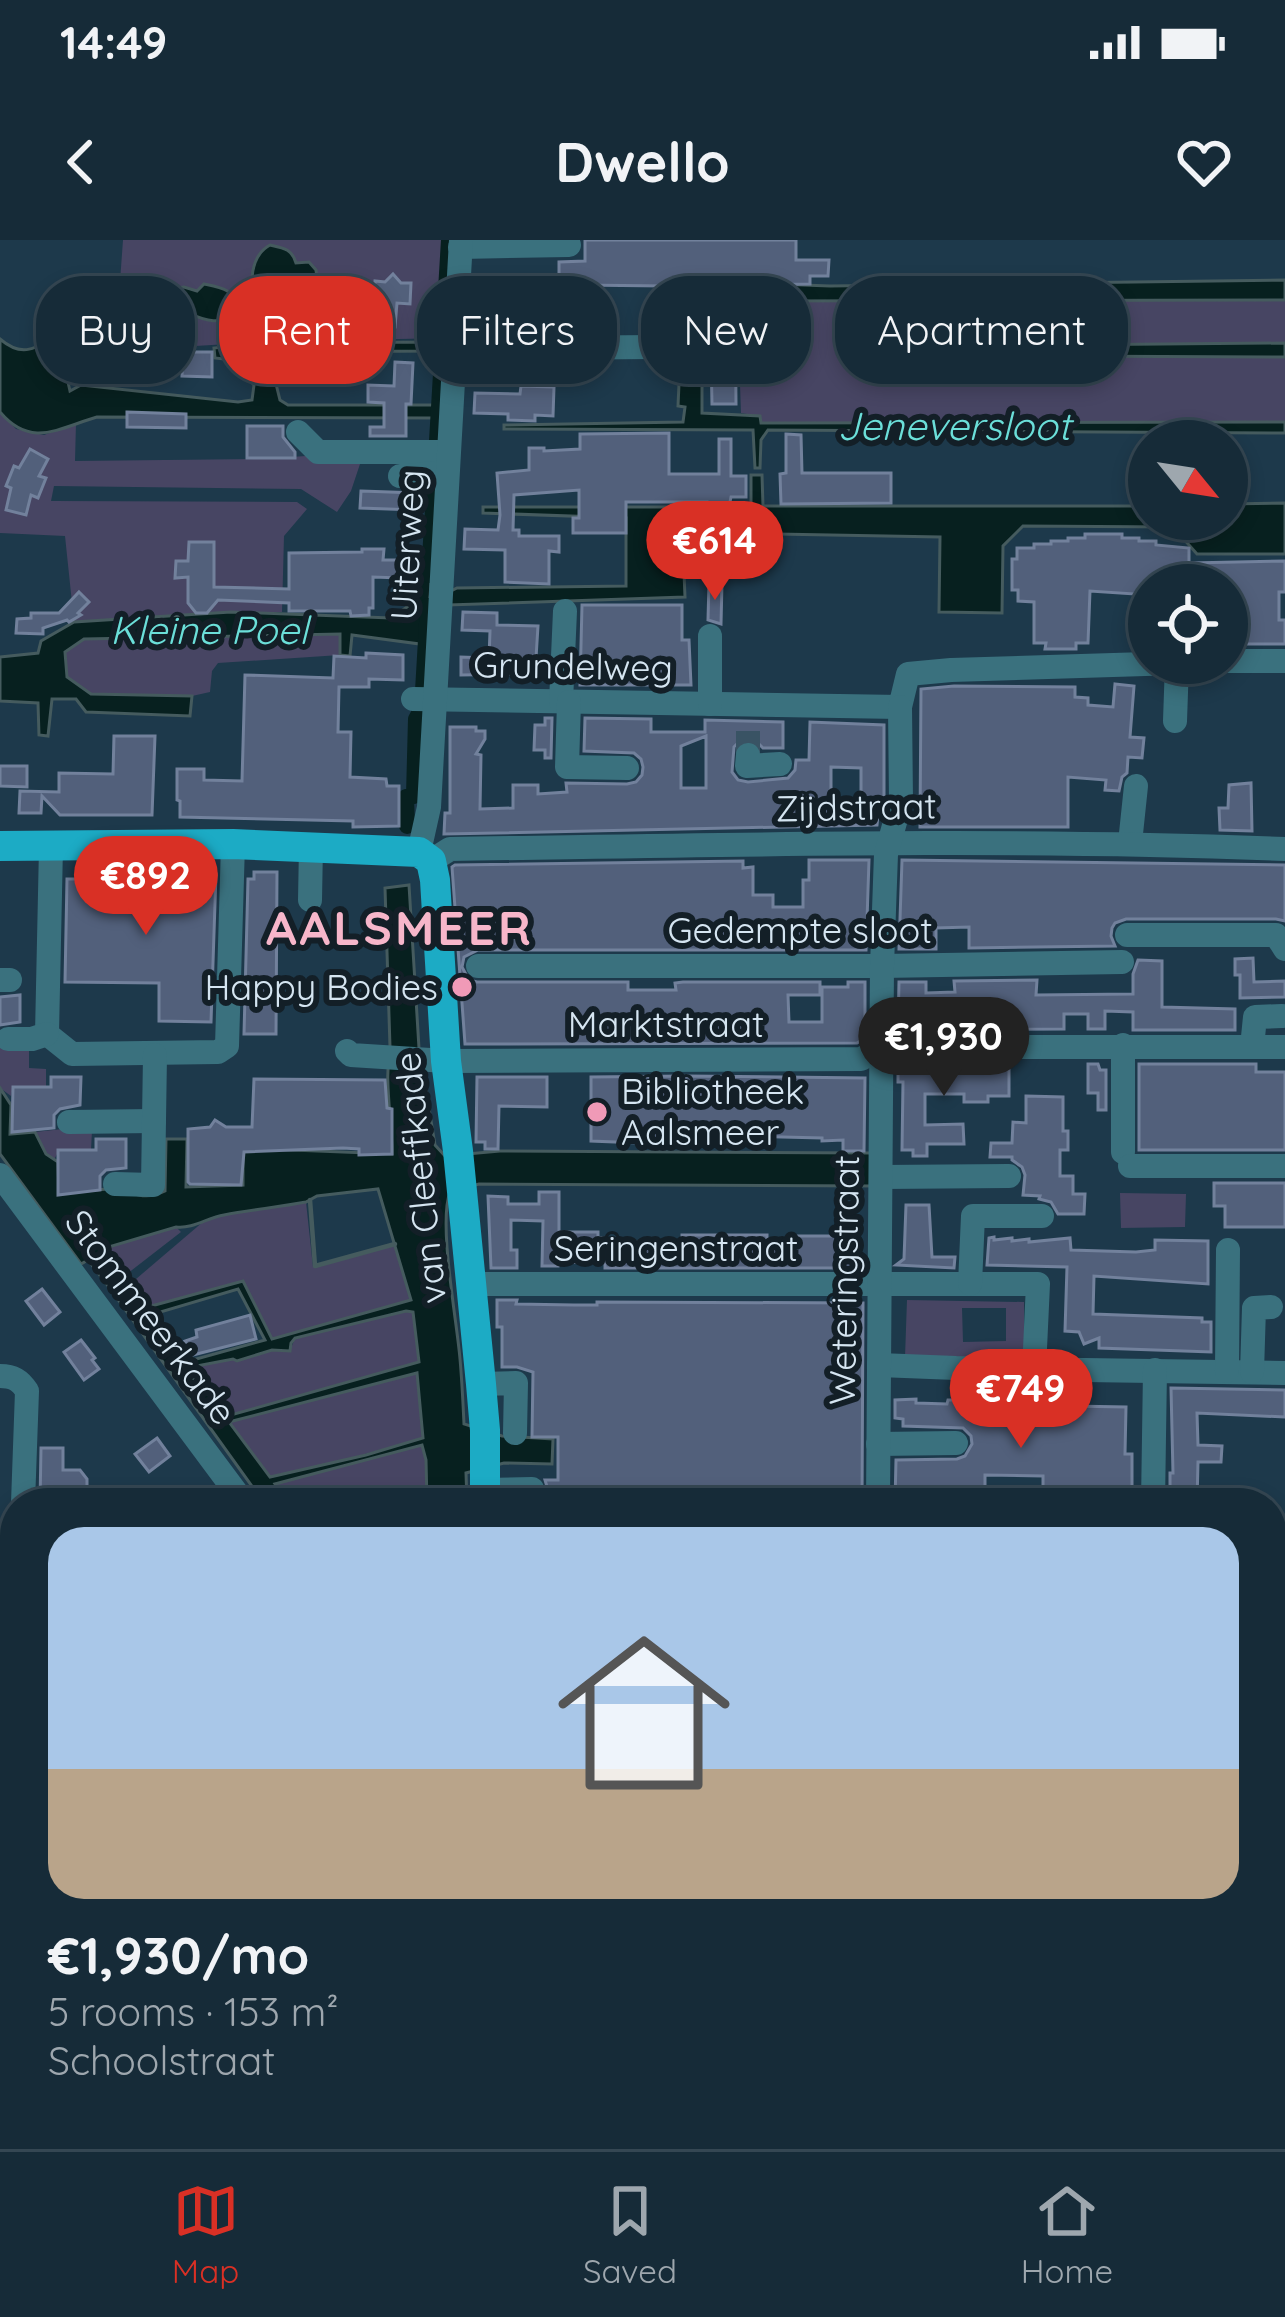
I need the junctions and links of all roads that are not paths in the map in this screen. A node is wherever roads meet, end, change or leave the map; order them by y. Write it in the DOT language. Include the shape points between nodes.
graph roads {
  1 [pos="460,243"];
  2 [pos="569,245"];
  3 [pos="458,276"];
  4 [pos="448,384"];
  5 [pos="298,432"];
  6 [pos="438,462"];
  7 [pos="400,476"];
  8 [pos="565,611"];
  9 [pos="710,636"];
  10 [pos="1248,661"];
  11 [pos="1285,661"];
  12 [pos="1128,665"];
  13 [pos="1176,684"];
  14 [pos="424,699"];
  15 [pos="566,702"];
  16 [pos="710,704"];
  17 [pos="900,707"];
  18 [pos="1175,722"];
  19 [pos="748,755"];
  20 [pos="780,764"];
  21 [pos="627,768"];
  22 [pos="1136,786"];
  23 [pos="888,842"];
  24 [pos="1130,843"];
  25 [pos="233,844"];
  26 [pos="0,846"];
  27 [pos="311,846"];
  28 [pos="51,847"];
  29 [pos="1285,849"];
  30 [pos="425,856"];
  31 [pos="310,900"];
  32 [pos="1127,934"];
  33 [pos="1285,949"];
  34 [pos="1122,962"];
  35 [pos="459,966"];
  36 [pos="882,966"];
  37 [pos="1282,1016"];
  38 [pos="47,1034"];
  39 [pos="8,1039"];
  40 [pos="1123,1046"];
  41 [pos="883,1047"];
  42 [pos="1252,1047"];
  43 [pos="1285,1047"];
  44 [pos="347,1051"];
  45 [pos="155,1055"];
  46 [pos="446,1061"];
  47 [pos="69,1121"];
  48 [pos="154,1133"];
  49 [pos="1285,1166"];
  50 [pos="0,1174"];
  51 [pos="1009,1176"];
  52 [pos="881,1177"];
  53 [pos="115,1184"];
  54 [pos="1042,1216"];
  55 [pos="1228,1250"];
  56 [pos="472,1283"];
  57 [pos="880,1284"];
  58 [pos="970,1284"];
  59 [pos="1270,1307"];
  60 [pos="879,1365"];
  61 [pos="1034,1370"];
  62 [pos="1154,1370"];
  63 [pos="1240,1371"];
  64 [pos="1285,1373"];
  65 [pos="0,1376"];
  66 [pos="956,1443"];
  67 [pos="878,1444"];
  68 [pos="24,1488"];
  69 [pos="233,1488"];
  70 [pos="484,1488"];
  71 [pos="878,1488"];
  72 [pos="1153,1488"];
  1 -- 2 [label="street"];
  1 -- 3 [label="street, Uiterweg"];
  4 -- 6 [label="street, Uiterweg"];
  5 -- 6 [label="street" via="318,452"];
  6 -- 7 [label="street"];
  6 -- 14 [label="street, Uiterweg" via="439,601"];
  8 -- 15 [label="street"];
  9 -- 16 [label="street"];
  10 -- 11 [label="street"];
  12 -- 17 [label="street" via="908,674"];
  13 -- 18 [label="street"];
  14 -- 15 [label="street, Grundelweg"];
  14 -- 30 [label="street, Uiterweg"];
  15 -- 16 [label="street, Grundelweg" via="609,693"];
  15 -- 21 [label="street" via="557,767"];
  16 -- 17 [label="street, Grundelweg" via="748,711"];
  17 -- 23 [label="street, Weteringstraat" via="901,801"];
  19 -- 20 [label="street" via="747,766"];
  22 -- 24 [label="street"];
  23 -- 24 [label="street, Zijdstraat"];
  23 -- 30 [label="street, Zijdstraat" via="450,849"];
  23 -- 36 [label="street, Weteringstraat"];
  24 -- 29 [label="street, Zijdstraat"];
  25 -- 27 [label="main road"];
  25 -- 28 [label="main road"];
  25 -- 45 [label="street" via="227,1046"];
  26 -- 28 [label="main road"];
  27 -- 30 [label="main road"];
  27 -- 31 [label="street"];
  28 -- 38 [label="street"];
  30 -- 35 [label="main road, van Cleeffkade"];
  32 -- 33 [label="street" via="1276,935"];
  34 -- 36 [label="street, Gedempte sloot"];
  35 -- 36 [label="street, Gedempte sloot"];
  35 -- 46 [label="main road, van Cleeffkade"];
  36 -- 41 [label="street, Weteringstraat"];
  37 -- 42 [label="street" via="1255,1017"];
  38 -- 39 [label="street"];
  38 -- 45 [label="street" via="73,1054"];
  40 -- 41 [label="street, Marktstraat"];
  40 -- 42 [label="street, Marktstraat"];
  40 -- 49 [label="street" via="1126,1159"];
  41 -- 46 [label="street, Marktstraat" via="861,1059"];
  41 -- 52 [label="street, Weteringstraat"];
  42 -- 43 [label="street, Marktstraat"];
  44 -- 46 [label="street, Marktstraat"];
  45 -- 48 [label="street"];
  46 -- 56 [label="main road, van Cleeffkade"];
  47 -- 48 [label="street"];
  48 -- 53 [label="street" via="153,1185"];
  50 -- 69 [label="street, Stommeerkade"];
  51 -- 52 [label="street"];
  52 -- 57 [label="street, Weteringstraat"];
  54 -- 58 [label="street" via="973,1216"];
  55 -- 63 [label="street"];
  56 -- 57 [label="street, Seringenstraat"];
  56 -- 70 [label="main road, van Cleeffkade" via="481,1384 500,1431"];
  57 -- 58 [label="street, Seringenstraat"];
  57 -- 60 [label="street, Weteringstraat"];
  58 -- 61 [label="street, Seringenstraat" via="1038,1284"];
  59 -- 63 [label="street" via="1254,1308"];
  60 -- 61 [label="street"];
  60 -- 67 [label="street, Weteringstraat"];
  61 -- 62 [label="street"];
  62 -- 63 [label="street"];
  62 -- 72 [label="street"];
  63 -- 64 [label="street"];
  65 -- 68 [label="street" via="27,1391"];
  66 -- 67 [label="street"];
  67 -- 71 [label="street, Weteringstraat"];
}
